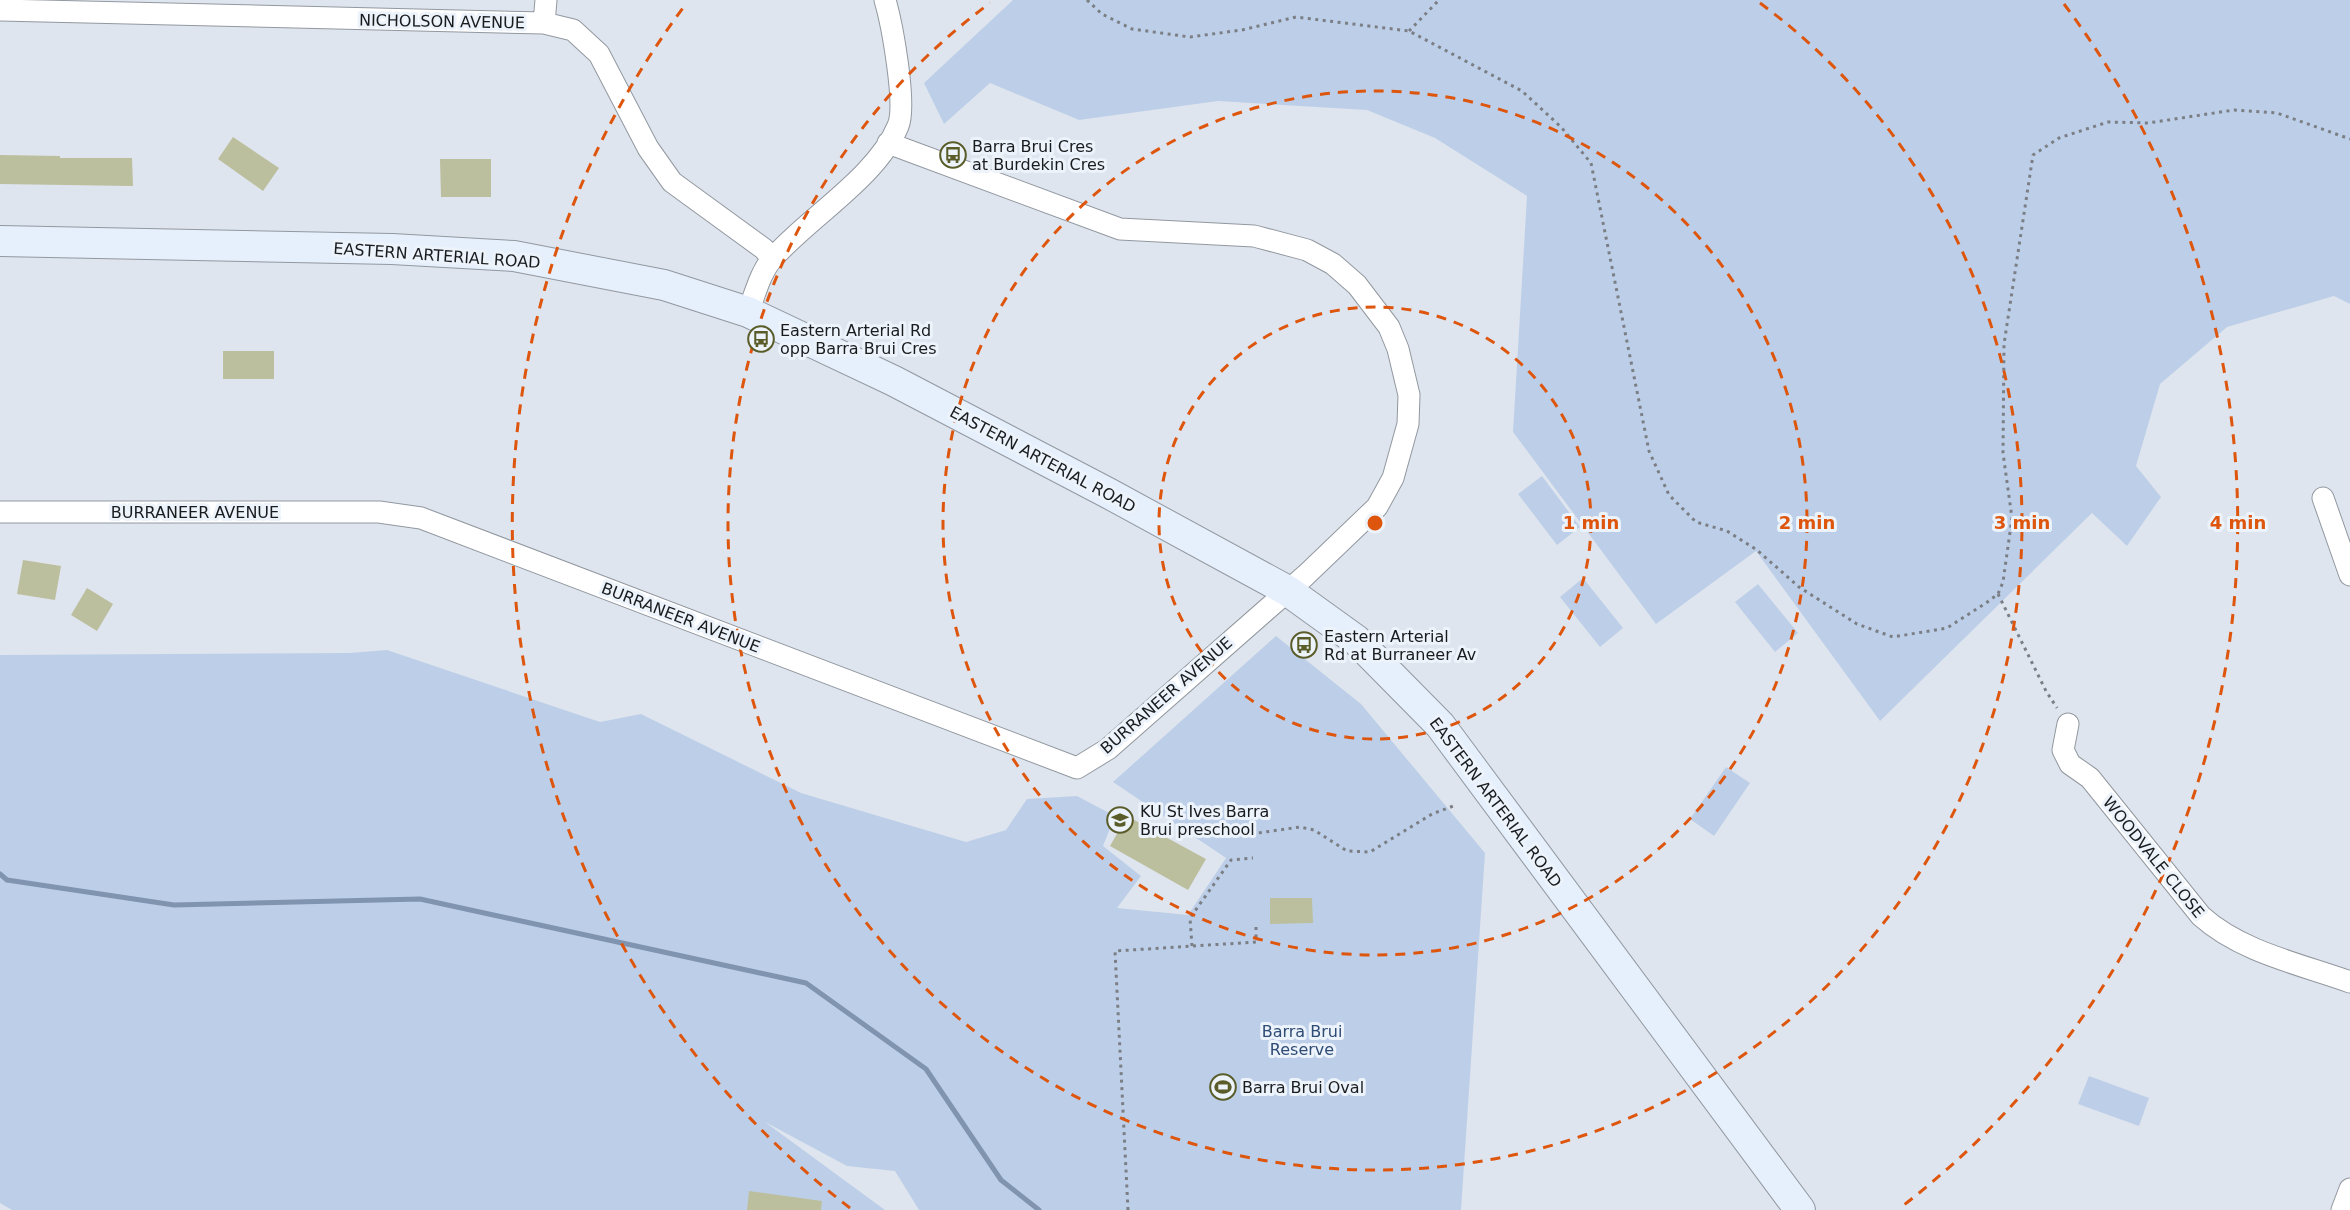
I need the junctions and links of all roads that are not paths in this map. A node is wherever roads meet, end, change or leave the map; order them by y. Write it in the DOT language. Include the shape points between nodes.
graph roads {
  1 [pos="546,0"];
  2 [pos="885,0"];
  3 [pos="0,10"];
  4 [pos="544,23"];
  5 [pos="888,143"];
  6 [pos="0,241"];
  7 [pos="772,259"];
  8 [pos="748,312"];
  9 [pos="2323,498"];
  10 [pos="0,513"];
  11 [pos="2350,575"];
  12 [pos="1288,591"];
  13 [pos="2068,724"];
  14 [pos="2350,981"];
  15 [pos="2350,1189"];
  16 [pos="1800,1210"];
  17 [pos="2342,1210"];
  1 -- 4 [label="street"];
  2 -- 5 [label="street" via="892,24 901,111"];
  3 -- 4 [label="street, NICHOLSON AVENUE"];
  4 -- 7 [label="street, NICHOLSON AVENUE" via="573,30 599,54 648,148 672,182 764,249"];
  5 -- 7 [label="street" via="874,162"];
  5 -- 12 [label="street" via="1120,229 1254,236 1280,241 1333,264 1357,285 1389,327 1404,369 1409,395 1403,449 1377,507"];
  6 -- 8 [label="main road, EASTERN ARTERIAL ROAD" via="392,249 514,256 664,285"];
  7 -- 8 [label="street"];
  8 -- 12 [label="main road, EASTERN ARTERIAL ROAD" via="894,381"];
  9 -- 11 [label="street"];
  10 -- 12 [label="street, BURRANEER AVENUE" via="379,512 421,518 1077,768 1108,749"];
  12 -- 16 [label="main road, EASTERN ARTERIAL ROAD" via="1356,640 1440,725"];
  13 -- 14 [label="street, WOODVALE CLOSE" via="2063,750 2070,764 2090,778 2201,916 2219,932 2242,944"];
  15 -- 17 [label="street"];
}
